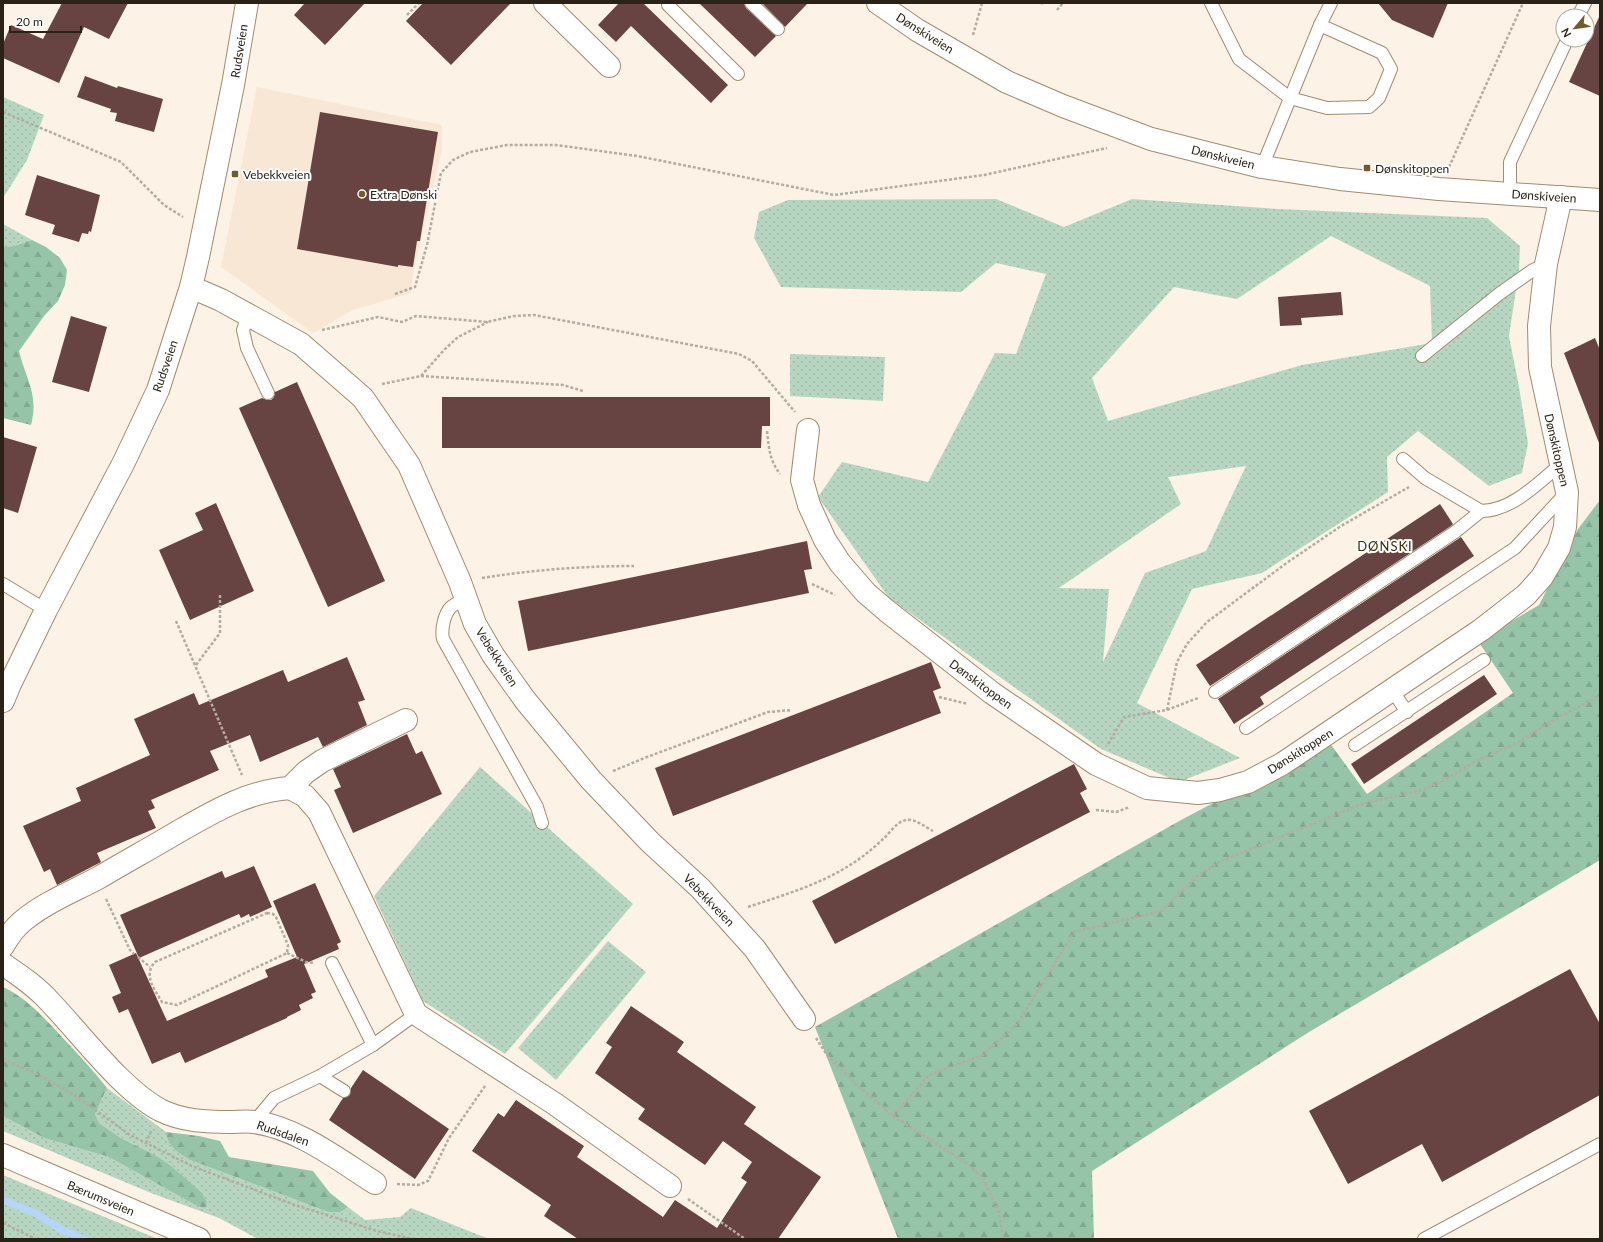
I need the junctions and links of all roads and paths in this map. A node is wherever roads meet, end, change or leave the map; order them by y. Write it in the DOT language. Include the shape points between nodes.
graph roads {
  1 [pos="247,3"];
  2 [pos="419,3"];
  3 [pos="545,3"];
  4 [pos="751,3"];
  5 [pos="878,3"];
  6 [pos="982,3"];
  7 [pos="1063,3"];
  8 [pos="1211,3"];
  9 [pos="1331,3"];
  10 [pos="1523,3"];
  11 [pos="668,5"];
  12 [pos="1057,10"];
  13 [pos="407,15"];
  14 [pos="1320,25"];
  15 [pos="778,29"];
  16 [pos="1563,48"];
  17 [pos="966,59"];
  18 [pos="609,66"];
  19 [pos="738,74"];
  20 [pos="1290,98"];
  21 [pos="3,112"];
  22 [pos="1113,147"];
  23 [pos="1262,167"];
  24 [pos="1439,190"];
  25 [pos="1510,193"];
  26 [pos="1561,197"];
  27 [pos="1600,200"];
  28 [pos="203,231"];
  29 [pos="1546,264"];
  30 [pos="190,287"];
  31 [pos="396,294"];
  32 [pos="248,315"];
  33 [pos="490,321"];
  34 [pos="301,344"];
  35 [pos="1422,356"];
  36 [pos="422,376"];
  37 [pos="354,390"];
  38 [pos="583,391"];
  39 [pos="268,393"];
  40 [pos="808,430"];
  41 [pos="767,431"];
  42 [pos="1403,458"];
  43 [pos="1561,464"];
  44 [pos="1425,478"];
  45 [pos="802,480"];
  46 [pos="1567,492"];
  47 [pos="1481,511"];
  48 [pos="634,566"];
  49 [pos="3,584"];
  50 [pos="463,590"];
  51 [pos="220,595"];
  52 [pos="46,610"];
  53 [pos="176,621"];
  54 [pos="1484,660"];
  55 [pos="196,666"];
  56 [pos="1392,690"];
  57 [pos="1215,692"];
  58 [pos="1600,695"];
  59 [pos="3,701"];
  60 [pos="792,710"];
  61 [pos="1167,710"];
  62 [pos="1407,712"];
  63 [pos="406,720"];
  64 [pos="1246,728"];
  65 [pos="1355,745"];
  66 [pos="1096,764"];
  67 [pos="591,780"];
  68 [pos="290,788"];
  69 [pos="250,795"];
  70 [pos="542,823"];
  71 [pos="933,832"];
  72 [pos="96,878"];
  73 [pos="724,915"];
  74 [pos="3,946"];
  75 [pos="287,953"];
  76 [pos="134,954"];
  77 [pos="138,957"];
  78 [pos="332,963"];
  79 [pos="3,964"];
  80 [pos="150,968"];
  81 [pos="416,1014"];
  82 [pos="804,1019"];
  83 [pos="373,1045"];
  84 [pos="3,1060"];
  85 [pos="498,1067"];
  86 [pos="320,1076"];
  87 [pos="344,1091"];
  88 [pos="893,1116"];
  89 [pos="254,1122"];
  90 [pos="1600,1144"];
  91 [pos="3,1155"];
  92 [pos="375,1183"];
  93 [pos="670,1186"];
  94 [pos="3,1223"];
  95 [pos="36,1239"];
  96 [pos="199,1239"];
  97 [pos="413,1239"];
  98 [pos="745,1239"];
  99 [pos="1003,1239"];
  100 [pos="1424,1239"];
  1 -- 28 [label="street, Rudsveien" via="234,85"];
  2 -- 13 [label="path"];
  3 -- 18 [label="street"];
  4 -- 15 [label="lane"];
  5 -- 17 [label="street, Dønskiveien"];
  6 -- 17 [label="path"];
  7 -- 12 [label="path"];
  8 -- 20 [label="lane" via="1239,60"];
  9 -- 14 [label="lane"];
  10 -- 24 [label="path"];
  11 -- 19 [label="lane"];
  14 -- 20 [label="lane"];
  14 -- 20 [label="lane" via="1382,53 1391,70 1379,98 1369,107 1327,108"];
  16 -- 25 [label="lane" via="1510,162"];
  17 -- 23 [label="street, Dønskiveien" via="1007,82 1151,139"];
  20 -- 23 [label="lane"];
  21 -- 28 [label="path" via="121,162 164,205"];
  22 -- 31 [label="path" via="984,175 834,195 644,158 556,145 508,145 470,152 453,160 441,173 415,288"];
  23 -- 24 [label="street, Dønskiveien"];
  24 -- 25 [label="street, Dønskiveien"];
  25 -- 26 [label="street, Dønskiveien"];
  26 -- 27 [label="street, Dønskiveien"];
  26 -- 29 [label="street, Dønskitoppen"];
  28 -- 30 [label="street, Rudsveien"];
  29 -- 35 [label="lane" via="1499,294"];
  29 -- 43 [label="street, Dønskitoppen" via="1539,326 1540,367"];
  30 -- 32 [label="street, Vebekkveien"];
  30 -- 52 [label="street, Rudsveien" via="158,390 124,462"];
  32 -- 34 [label="street, Vebekkveien"];
  32 -- 39 [label="lane" via="243,330 247,348"];
  33 -- 34 [label="path" via="416,316 402,322 378,317 322,330"];
  33 -- 36 [label="path" via="458,338"];
  33 -- 40 [label="path" via="534,315 739,354 752,361"];
  34 -- 37 [label="street, Vebekkveien"];
  36 -- 37 [label="path"];
  36 -- 38 [label="path" via="563,385"];
  37 -- 50 [label="street, Vebekkveien" via="363,398 410,465"];
  40 -- 45 [label="street, Dønskitoppen"];
  41 -- 45 [label="path" via="769,453 774,466 785,481"];
  42 -- 44 [label="lane"];
  43 -- 46 [label="street, Dønskitoppen"];
  43 -- 47 [label="lane" via="1512,503 1491,511"];
  44 -- 47 [label="lane"];
  44 -- 61 [label="path" via="1341,526 1207,622 1187,644 1177,662"];
  45 -- 66 [label="street, Dønskitoppen" via="809,505 825,540 840,563 866,593 992,693"];
  46 -- 56 [label="street, Dønskitoppen" via="1565,527 1559,548 1542,577 1526,595 1481,630"];
  46 -- 64 [label="lane" via="1515,548"];
  47 -- 57 [label="lane" via="1455,532"];
  48 -- 50 [label="path" via="590,566 511,573"];
  49 -- 52 [label="lane"];
  50 -- 67 [label="street, Vebekkveien" via="476,624 493,655 525,700"];
  50 -- 70 [label="lane" via="449,610 444,624 443,639 537,807"];
  51 -- 55 [label="path" via="220,633"];
  52 -- 59 [label="street, Rudsveien"];
  53 -- 55 [label="path"];
  54 -- 62 [label="lane"];
  55 -- 69 [label="path"];
  56 -- 62 [label="lane"];
  56 -- 66 [label="street, Dønskitoppen" via="1282,764 1248,782 1220,790 1198,793 1147,788"];
  57 -- 61 [label="path"];
  58 -- 88 [label="path" via="1519,742 1476,761 1441,782 1425,789 1362,804 1221,861 1196,877 1162,911 1074,932 1018,1023 983,1055 929,1075"];
  60 -- 67 [label="path" via="768,712"];
  61 -- 66 [label="path" via="1124,716"];
  62 -- 65 [label="lane"];
  63 -- 68 [label="street" via="322,761"];
  67 -- 73 [label="street, Vebekkveien"];
  68 -- 69 [label="street" via="271,789"];
  68 -- 81 [label="street" via="305,796 319,812"];
  69 -- 72 [label="street" via="216,810"];
  71 -- 73 [label="path" via="913,820 905,820 894,826 883,840 859,860 839,872 818,883"];
  72 -- 74 [label="street" via="54,900 23,921"];
  72 -- 76 [label="path"];
  73 -- 82 [label="street, Vebekkveien" via="755,949"];
  75 -- 78 [label="path" via="306,962"];
  75 -- 80 [label="path" via="177,1005 162,1002 149,975"];
  75 -- 80 [label="path" via="288,945 276,917 267,913 155,962"];
  77 -- 80 [label="path"];
  78 -- 83 [label="lane"];
  79 -- 89 [label="street, Rudsdalen" via="49,1000 117,1075 137,1094 160,1110 186,1120"];
  81 -- 83 [label="lane"];
  81 -- 85 [label="street"];
  82 -- 88 [label="path" via="827,1055"];
  83 -- 86 [label="lane"];
  84 -- 97 [label="path" via="39,1075 76,1096 130,1135 192,1166 328,1216"];
  85 -- 92 [label="path" via="448,1138 428,1181 418,1186"];
  85 -- 93 [label="street" via="555,1104"];
  86 -- 87 [label="lane"];
  86 -- 89 [label="lane" via="274,1098"];
  88 -- 99 [label="path" via="965,1162 982,1178 999,1213"];
  89 -- 92 [label="street, Rudsdalen" via="308,1140"];
  90 -- 100 [label="lane"];
  91 -- 96 [label="street, Bærumsveien"];
  93 -- 98 [label="path"];
  94 -- 95 [label="path"];
}
